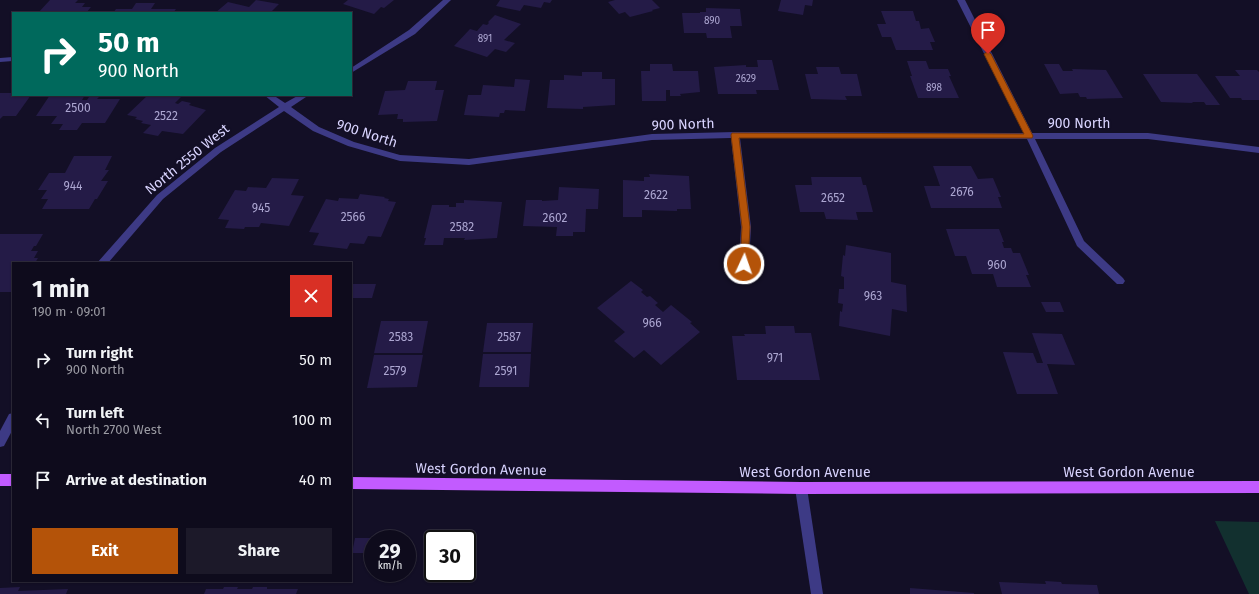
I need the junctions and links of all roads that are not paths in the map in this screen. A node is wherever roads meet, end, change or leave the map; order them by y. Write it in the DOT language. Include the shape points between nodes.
graph roads {
  1 [pos="447,0"];
  2 [pos="960,0"];
  3 [pos="0,60"];
  4 [pos="12,60"];
  5 [pos="352,70"];
  6 [pos="269,96"];
  7 [pos="303,96"];
  8 [pos="284,107"];
  9 [pos="735,135"];
  10 [pos="1029,136"];
  11 [pos="1259,150"];
  12 [pos="103,262"];
  13 [pos="744,264"];
  14 [pos="1120,281"];
  15 [pos="12,420"];
  16 [pos="0,442"];
  17 [pos="0,480"];
  18 [pos="12,480"];
  19 [pos="352,483"];
  20 [pos="1259,487"];
  21 [pos="801,488"];
  22 [pos="817,594"];
  1 -- 5 [label="street" via="412,32"];
  2 -- 10 [label="street"];
  3 -- 4 [label="street"];
  6 -- 8 [label="street, 900 North"];
  7 -- 8 [label="street, North 2550 West"];
  8 -- 9 [label="street, 900 North" via="316,129 351,144 400,158 469,162 652,137"];
  8 -- 12 [label="street, North 2550 West" via="218,150 160,197"];
  9 -- 10 [label="street, 900 North"];
  9 -- 13 [label="street" via="746,227"];
  10 -- 11 [label="street, 900 North" via="1148,136"];
  10 -- 14 [label="street" via="1080,243"];
  15 -- 16 [label="street"];
  17 -- 18 [label="main road"];
  19 -- 21 [label="main road, West Gordon Avenue"];
  20 -- 21 [label="main road, West Gordon Avenue"];
  21 -- 22 [label="street"];
}
